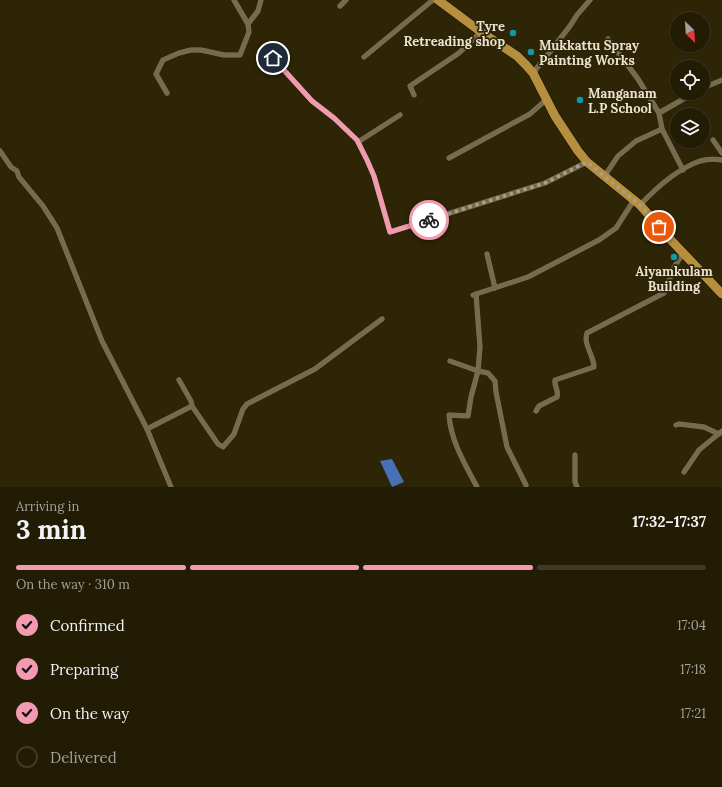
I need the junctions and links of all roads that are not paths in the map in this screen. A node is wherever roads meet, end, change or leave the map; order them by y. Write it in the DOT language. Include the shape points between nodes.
graph roads {
  1 [pos="234,0"];
  2 [pos="261,0"];
  3 [pos="346,0"];
  4 [pos="433,0"];
  5 [pos="438,0"];
  6 [pos="590,0"];
  7 [pos="340,6"];
  8 [pos="248,24"];
  9 [pos="481,32"];
  10 [pos="608,39"];
  11 [pos="364,57"];
  12 [pos="273,58"];
  13 [pos="533,73"];
  14 [pos="722,80"];
  15 [pos="710,85"];
  16 [pos="167,93"];
  17 [pos="414,95"];
  18 [pos="547,99"];
  19 [pos="682,100"];
  20 [pos="659,113"];
  21 [pos="400,115"];
  22 [pos="662,129"];
  23 [pos="713,140"];
  24 [pos="358,142"];
  25 [pos="0,151"];
  26 [pos="722,153"];
  27 [pos="449,158"];
  28 [pos="722,160"];
  29 [pos="587,162"];
  30 [pos="683,170"];
  31 [pos="604,177"];
  32 [pos="637,202"];
  33 [pos="683,253"];
  34 [pos="487,254"];
  35 [pos="495,288"];
  36 [pos="722,294"];
  37 [pos="382,319"];
  38 [pos="450,361"];
  39 [pos="478,371"];
  40 [pos="178,380"];
  41 [pos="192,406"];
  42 [pos="536,411"];
  43 [pos="676,425"];
  44 [pos="147,429"];
  45 [pos="720,432"];
  46 [pos="575,455"];
  47 [pos="684,472"];
  48 [pos="524,486"];
  49 [pos="171,487"];
  50 [pos="477,487"];
  51 [pos="577,487"];
  1 -- 8 [label="street"];
  2 -- 8 [label="street" via="258,12"];
  3 -- 7 [label="street"];
  4 -- 11 [label="street"];
  5 -- 9 [label="main road"];
  6 -- 13 [label="street"];
  8 -- 16 [label="street" via="249,32 240,56 191,50 163,60 156,74"];
  9 -- 13 [label="main road" via="517,56"];
  9 -- 17 [label="street" via="460,53 410,86"];
  10 -- 20 [label="street" via="638,79"];
  12 -- 24 [label="street" via="312,101"];
  13 -- 18 [label="main road"];
  14 -- 15 [label="street"];
  18 -- 27 [label="street" via="530,114"];
  18 -- 29 [label="main road" via="558,121"];
  19 -- 20 [label="street"];
  20 -- 22 [label="street"];
  21 -- 24 [label="street"];
  22 -- 30 [label="street"];
  22 -- 31 [label="street" via="636,141 618,156"];
  23 -- 26 [label="street"];
  24 -- 29 [label="street" via="374,176 390,232 545,183"];
  25 -- 44 [label="street" via="57,228 102,341"];
  28 -- 30 [label="street" via="701,161"];
  29 -- 31 [label="main road"];
  30 -- 32 [label="street"];
  31 -- 32 [label="main road"];
  32 -- 33 [label="main road"];
  32 -- 35 [label="street" via="616,228 599,240 528,277"];
  33 -- 36 [label="main road"];
  33 -- 42 [label="street" via="673,269 664,293 586,333 585,338 594,367 555,380 557,397 538,406"];
  34 -- 35 [label="street"];
  35 -- 39 [label="street" via="474,294 480,347"];
  37 -- 41 [label="street" via="315,369 247,404 234,434 223,447 218,444"];
  38 -- 39 [label="street"];
  39 -- 48 [label="street" via="488,373 495,381 507,447"];
  39 -- 50 [label="street" via="468,416 449,415 450,430 458,452"];
  40 -- 41 [label="street"];
  41 -- 44 [label="street"];
  43 -- 45 [label="street" via="704,427"];
  44 -- 49 [label="street"];
  45 -- 47 [label="street" via="699,450"];
  46 -- 51 [label="street"];
}
